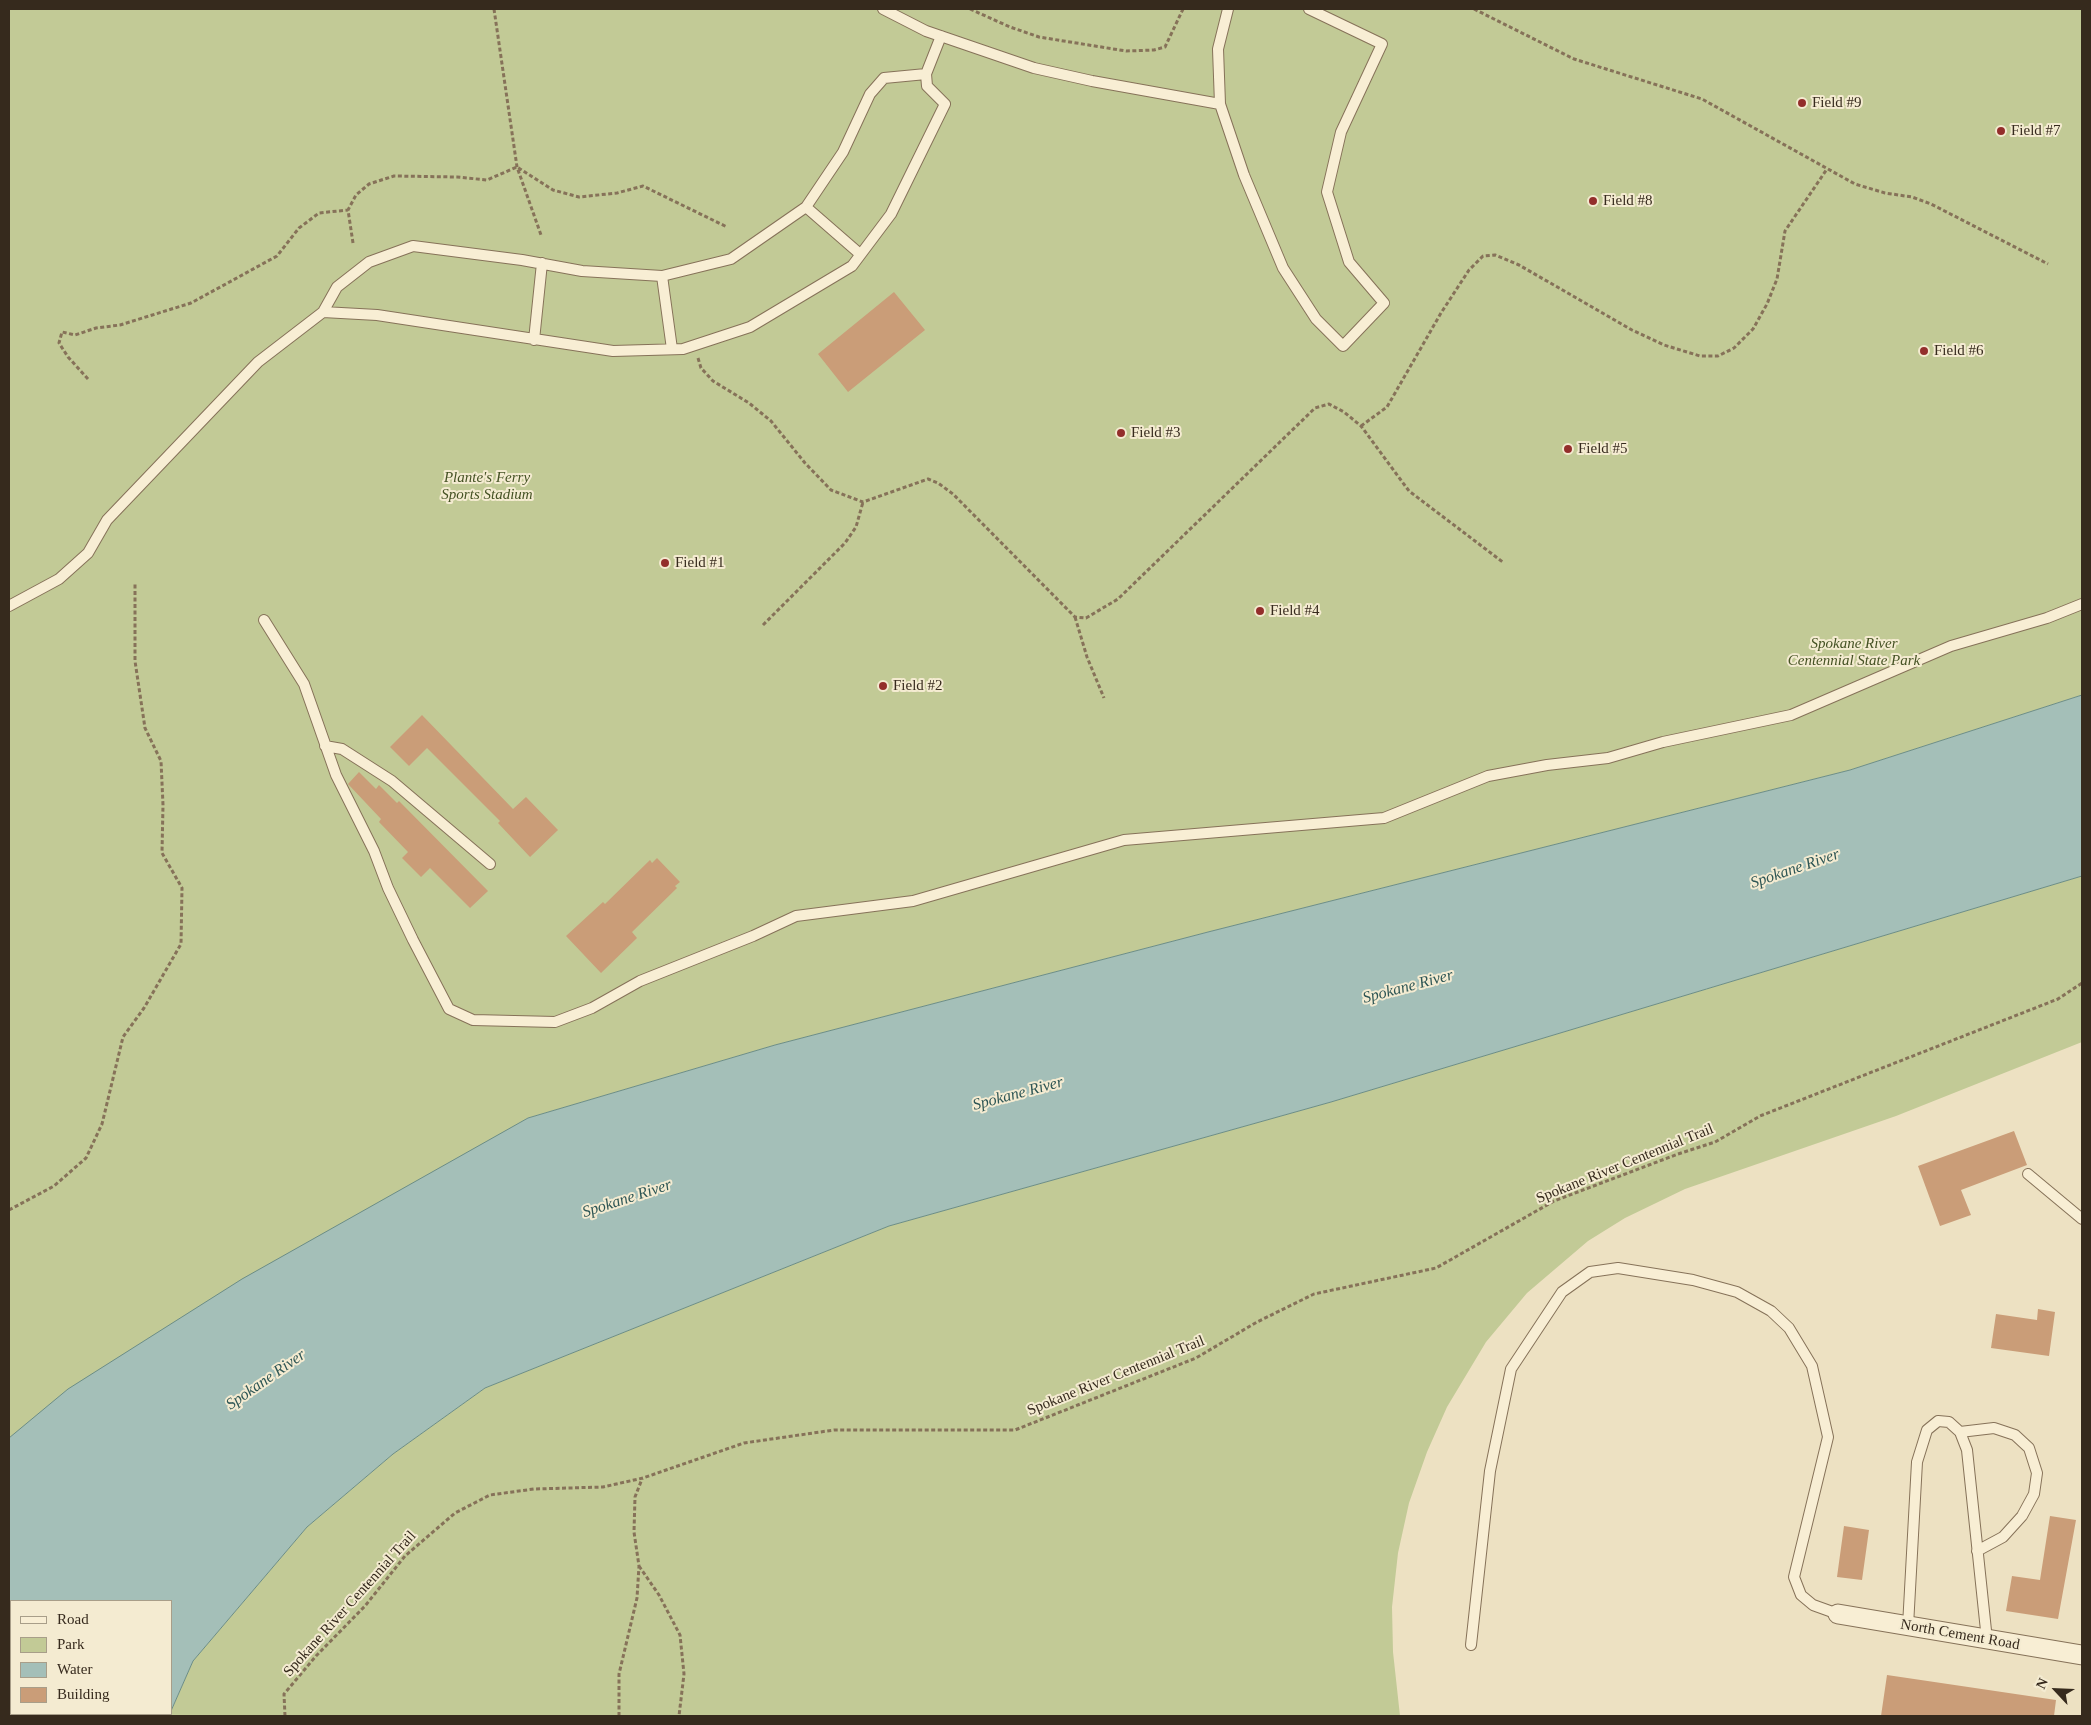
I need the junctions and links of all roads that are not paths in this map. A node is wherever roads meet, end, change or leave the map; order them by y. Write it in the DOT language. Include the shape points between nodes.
graph roads {
  1 [pos="883,9"];
  2 [pos="1228,9"];
  3 [pos="1310,9"];
  4 [pos="941,36"];
  5 [pos="926,74"];
  6 [pos="1220,104"];
  7 [pos="806,207"];
  8 [pos="860,254"];
  9 [pos="542,263"];
  10 [pos="662,276"];
  11 [pos="323,312"];
  12 [pos="534,340"];
  13 [pos="672,348"];
  14 [pos="2082,604"];
  15 [pos="9,606"];
  16 [pos="264,620"];
  17 [pos="325,746"];
  18 [pos="490,864"];
  19 [pos="2028,1174"];
  20 [pos="2082,1219"];
  21 [pos="1960,1432"];
  22 [pos="1978,1551"];
  23 [pos="1838,1614"];
  24 [pos="1908,1626"];
  25 [pos="1987,1640"];
  26 [pos="1471,1646"];
  27 [pos="2082,1655"];
  1 -- 4 [label="lane"];
  2 -- 6 [label="lane" via="1218,49"];
  3 -- 6 [label="lane" via="1382,44 1341,132 1327,192 1349,262 1384,303 1343,346 1316,319 1283,268 1244,175"];
  4 -- 5 [label="lane"];
  4 -- 6 [label="lane" via="1034,68"];
  5 -- 7 [label="lane" via="884,78 870,94 843,152"];
  5 -- 8 [label="lane" via="928,86 945,104 891,214"];
  7 -- 8 [label="lane"];
  7 -- 10 [label="lane" via="731,259"];
  8 -- 13 [label="lane" via="852,266 750,327 694,345"];
  9 -- 10 [label="lane" via="582,270"];
  9 -- 11 [label="lane" via="413,246 369,262 337,287"];
  9 -- 12 [label="lane"];
  10 -- 13 [label="lane"];
  11 -- 12 [label="lane" via="377,315"];
  11 -- 15 [label="lane" via="258,362 107,520 88,553 59,579"];
  12 -- 13 [label="lane" via="613,350"];
  14 -- 17 [label="lane" via="2047,618 1951,646 1791,715 1663,742 1608,758 1488,776 1384,818 1124,840 913,901 796,916 640,981 592,1008 555,1022 473,1020 450,1009 388,888"];
  16 -- 17 [label="lane" via="304,684"];
  17 -- 18 [label="lane" via="342,749 392,781"];
  19 -- 20 [label="lane"];
  21 -- 22 [label="lane" via="1967,1450"];
  21 -- 22 [label="lane" via="1994,1428 2015,1435 2029,1448 2037,1473 2034,1494 2022,1516 2003,1537"];
  21 -- 24 [label="lane" via="1949,1422 1938,1421 1926,1430 1917,1462"];
  22 -- 25 [label="lane"];
  23 -- 24 [label="street, North Cement Road"];
  23 -- 26 [label="lane" via="1807,1600 1794,1577 1828,1437 1812,1366 1789,1328 1771,1312 1737,1292 1693,1280 1618,1268 1590,1272 1562,1292 1511,1369 1490,1471"];
  24 -- 25 [label="street, North Cement Road"];
  25 -- 27 [label="street, North Cement Road"];
}
